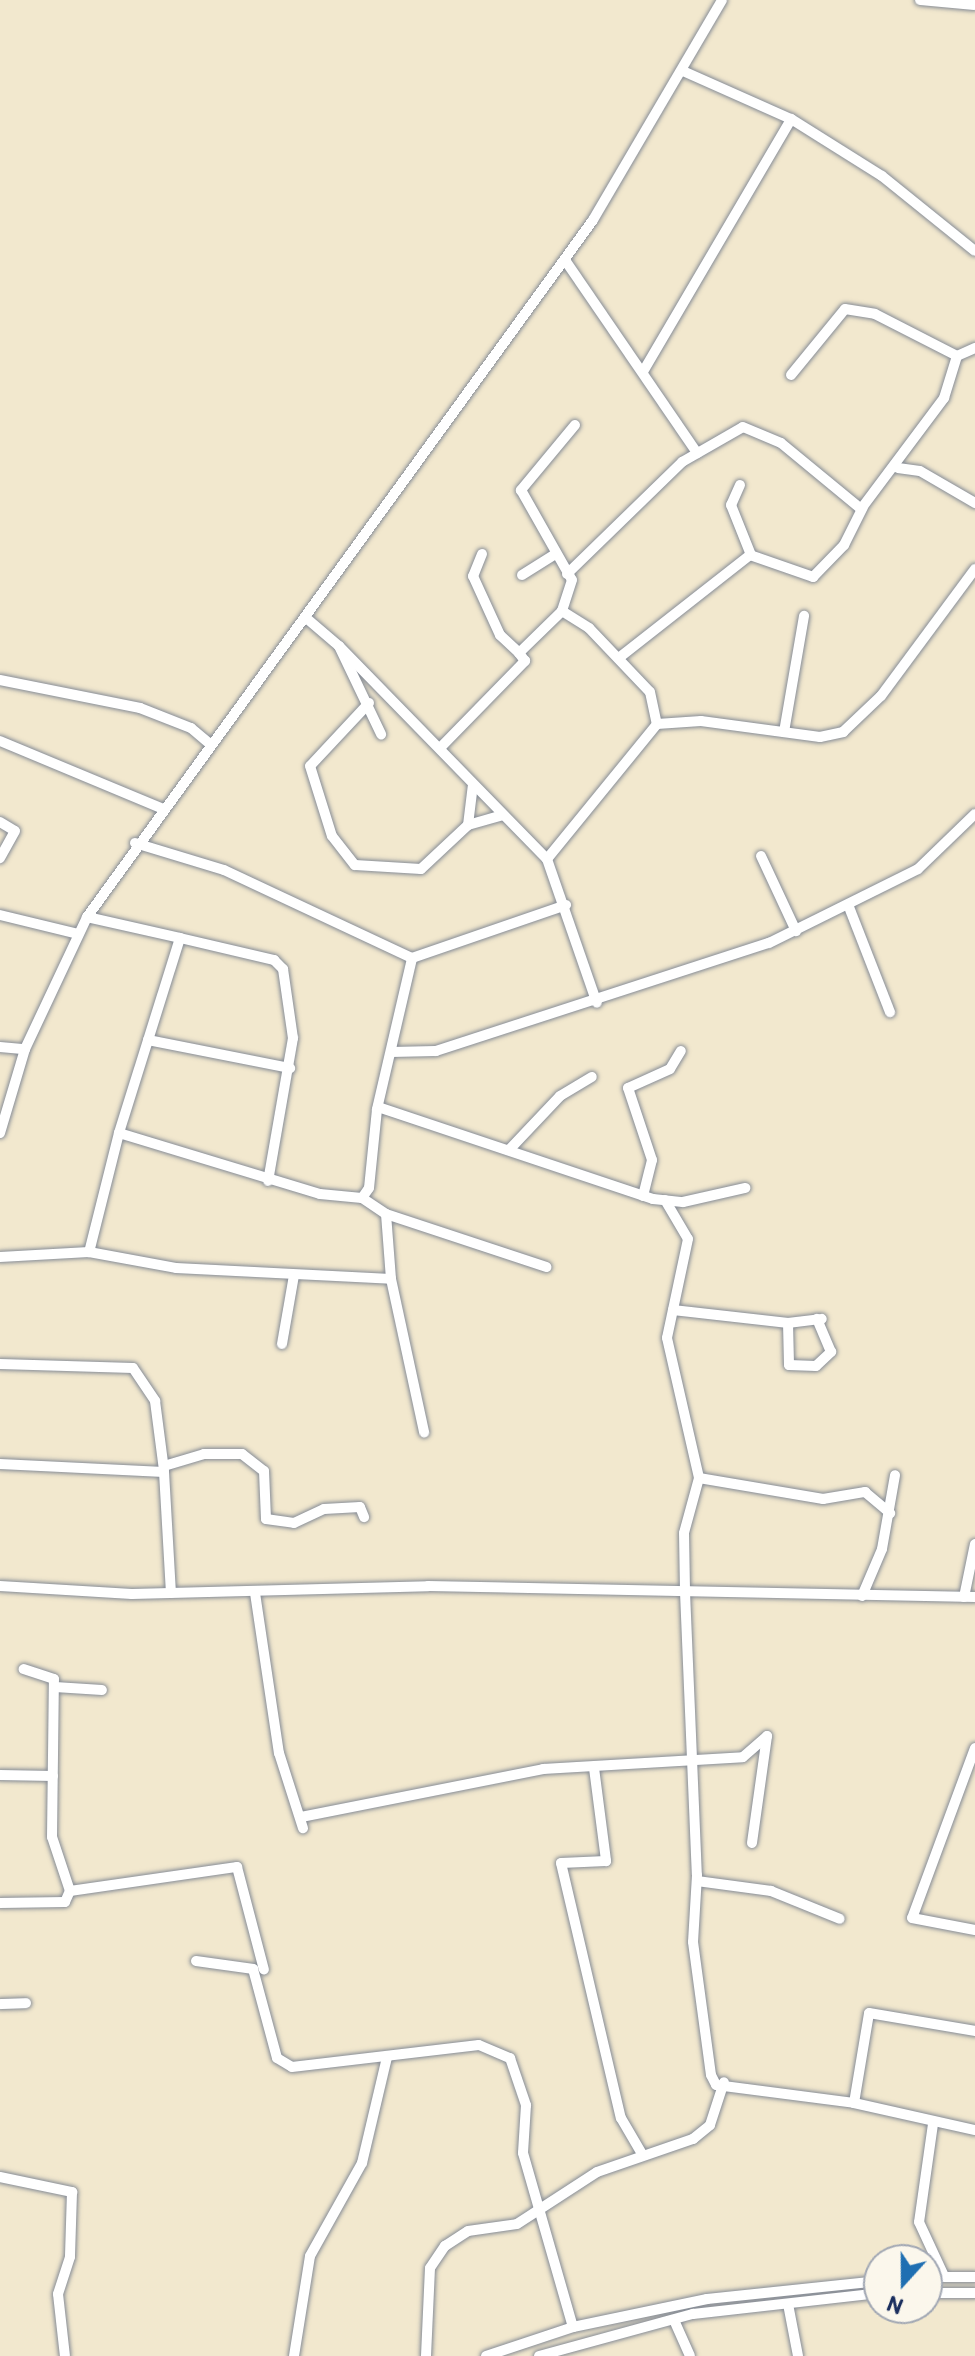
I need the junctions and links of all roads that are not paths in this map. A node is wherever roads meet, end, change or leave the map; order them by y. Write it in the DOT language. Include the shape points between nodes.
graph roads {
  1 [pos="722,0"];
  2 [pos="920,0"];
  3 [pos="975,5"];
  4 [pos="683,71"];
  5 [pos="791,119"];
  6 [pos="975,251"];
  7 [pos="565,260"];
  8 [pos="975,348"];
  9 [pos="957,356"];
  10 [pos="644,370"];
  11 [pos="791,375"];
  12 [pos="575,425"];
  13 [pos="697,453"];
  14 [pos="898,468"];
  15 [pos="740,485"];
  16 [pos="975,503"];
  17 [pos="863,507"];
  18 [pos="482,554"];
  19 [pos="554,555"];
  20 [pos="751,555"];
  21 [pos="975,569"];
  22 [pos="567,574"];
  23 [pos="522,575"];
  24 [pos="562,611"];
  25 [pos="804,616"];
  26 [pos="305,617"];
  27 [pos="339,646"];
  28 [pos="519,653"];
  29 [pos="620,657"];
  30 [pos="0,680"];
  31 [pos="369,703"];
  32 [pos="657,724"];
  33 [pos="784,732"];
  34 [pos="381,734"];
  35 [pos="0,741"];
  36 [pos="210,744"];
  37 [pos="440,748"];
  38 [pos="473,784"];
  39 [pos="161,808"];
  40 [pos="975,814"];
  41 [pos="502,815"];
  42 [pos="0,822"];
  43 [pos="468,825"];
  44 [pos="135,843"];
  45 [pos="761,856"];
  46 [pos="0,858"];
  47 [pos="547,859"];
  48 [pos="566,905"];
  49 [pos="849,907"];
  50 [pos="0,915"];
  51 [pos="87,917"];
  52 [pos="796,931"];
  53 [pos="78,934"];
  54 [pos="180,938"];
  55 [pos="412,958"];
  56 [pos="597,1003"];
  57 [pos="890,1012"];
  58 [pos="148,1040"];
  59 [pos="0,1047"];
  60 [pos="25,1049"];
  61 [pos="681,1051"];
  62 [pos="393,1052"];
  63 [pos="290,1068"];
  64 [pos="592,1077"];
  65 [pos="378,1107"];
  66 [pos="0,1133"];
  67 [pos="119,1133"];
  68 [pos="509,1150"];
  69 [pos="268,1181"];
  70 [pos="745,1188"];
  71 [pos="643,1196"];
  72 [pos="362,1198"];
  73 [pos="665,1200"];
  74 [pos="386,1214"];
  75 [pos="89,1252"];
  76 [pos="0,1257"];
  77 [pos="546,1267"];
  78 [pos="294,1275"];
  79 [pos="391,1279"];
  80 [pos="673,1310"];
  81 [pos="788,1323"];
  82 [pos="282,1344"];
  83 [pos="0,1364"];
  84 [pos="424,1432"];
  85 [pos="0,1464"];
  86 [pos="164,1469"];
  87 [pos="895,1475"];
  88 [pos="699,1478"];
  89 [pos="890,1513"];
  90 [pos="364,1517"];
  91 [pos="975,1544"];
  92 [pos="0,1586"];
  93 [pos="685,1592"];
  94 [pos="171,1593"];
  95 [pos="255,1593"];
  96 [pos="862,1596"];
  97 [pos="970,1597"];
  98 [pos="24,1669"];
  99 [pos="55,1687"];
  100 [pos="102,1690"];
  101 [pos="975,1748"];
  102 [pos="691,1761"];
  103 [pos="594,1768"];
  104 [pos="0,1775"];
  105 [pos="53,1776"];
  106 [pos="752,1843"];
  107 [pos="697,1881"];
  108 [pos="70,1891"];
  109 [pos="0,1903"];
  110 [pos="840,1919"];
  111 [pos="975,1930"];
  112 [pos="196,1961"];
  113 [pos="264,1970"];
  114 [pos="26,2003"];
  115 [pos="0,2004"];
  116 [pos="975,2031"];
  117 [pos="387,2057"];
  118 [pos="719,2088"];
  119 [pos="854,2103"];
  120 [pos="933,2124"];
  121 [pos="975,2130"];
  122 [pos="642,2154"];
  123 [pos="0,2177"];
  124 [pos="541,2209"];
  125 [pos="944,2276"];
  126 [pos="975,2277"];
  127 [pos="863,2283"];
  128 [pos="943,2293"];
  129 [pos="975,2293"];
  130 [pos="863,2295"];
  131 [pos="788,2304"];
  132 [pos="674,2320"];
  133 [pos="573,2327"];
  134 [pos="575,2351"];
  135 [pos="65,2356"];
  136 [pos="294,2356"];
  137 [pos="426,2356"];
  138 [pos="486,2356"];
  139 [pos="539,2356"];
  140 [pos="690,2356"];
  141 [pos="798,2356"];
  1 -- 4 [label="street"];
  2 -- 3 [label="street"];
  4 -- 5 [label="street"];
  4 -- 7 [label="street"];
  5 -- 6 [label="street" via="882,176"];
  5 -- 10 [label="street"];
  7 -- 10 [label="street"];
  7 -- 26 [label="street"];
  8 -- 9 [label="street"];
  9 -- 11 [label="street" via="875,314 845,309"];
  9 -- 14 [label="street" via="944,398"];
  10 -- 13 [label="street"];
  12 -- 19 [label="street" via="521,490"];
  13 -- 17 [label="street" via="723,433 760,429"];
  13 -- 22 [label="street"];
  14 -- 16 [label="street" via="920,471"];
  14 -- 17 [label="street"];
  15 -- 20 [label="street" via="731,505"];
  17 -- 20 [label="street" via="844,545 813,577"];
  18 -- 28 [label="street" via="473,576 500,635"];
  19 -- 22 [label="street"];
  19 -- 23 [label="street"];
  20 -- 29 [label="street"];
  21 -- 33 [label="street" via="881,696 843,732"];
  22 -- 24 [label="street"];
  24 -- 28 [label="street"];
  24 -- 29 [label="street"];
  25 -- 33 [label="street"];
  26 -- 27 [label="street"];
  26 -- 36 [label="street"];
  27 -- 31 [label="street"];
  27 -- 37 [label="street"];
  28 -- 37 [label="street" via="525,661"];
  29 -- 32 [label="street" via="650,692"];
  30 -- 36 [label="street" via="140,708 191,728"];
  31 -- 34 [label="street"];
  31 -- 43 [label="street" via="310,766 340,852 355,865 421,869"];
  32 -- 33 [label="street" via="701,721"];
  32 -- 47 [label="street"];
  35 -- 39 [label="street"];
  36 -- 39 [label="street"];
  37 -- 38 [label="street"];
  38 -- 41 [label="street"];
  38 -- 43 [label="street"];
  39 -- 44 [label="street"];
  40 -- 49 [label="street" via="918,869"];
  41 -- 43 [label="street"];
  41 -- 47 [label="street"];
  42 -- 46 [label="street" via="15,831"];
  44 -- 51 [label="street"];
  44 -- 55 [label="street" via="224,870"];
  45 -- 52 [label="street"];
  47 -- 48 [label="street"];
  48 -- 55 [label="street"];
  48 -- 56 [label="street"];
  49 -- 52 [label="street"];
  49 -- 57 [label="street"];
  50 -- 53 [label="street"];
  51 -- 53 [label="street"];
  51 -- 54 [label="street"];
  52 -- 56 [label="street"];
  53 -- 60 [label="street"];
  54 -- 58 [label="street"];
  54 -- 63 [label="street" via="274,960 283,969 291,1006"];
  55 -- 62 [label="street"];
  56 -- 62 [label="street" via="436,1051"];
  58 -- 63 [label="street"];
  58 -- 67 [label="street"];
  59 -- 60 [label="street"];
  60 -- 66 [label="street"];
  61 -- 71 [label="street" via="670,1069 628,1088 652,1160"];
  62 -- 65 [label="street"];
  63 -- 69 [label="street"];
  64 -- 68 [label="street" via="560,1096"];
  65 -- 68 [label="street"];
  65 -- 72 [label="street"];
  67 -- 69 [label="street"];
  67 -- 75 [label="street"];
  68 -- 71 [label="street"];
  69 -- 72 [label="street"];
  70 -- 73 [label="street"];
  71 -- 73 [label="street"];
  72 -- 74 [label="street"];
  73 -- 80 [label="street" via="688,1239"];
  74 -- 77 [label="street"];
  74 -- 79 [label="street"];
  75 -- 76 [label="street"];
  75 -- 78 [label="street"];
  78 -- 79 [label="street"];
  78 -- 82 [label="street"];
  79 -- 84 [label="street"];
  80 -- 81 [label="street"];
  80 -- 88 [label="street" via="667,1338"];
  81 -- 81 [label="street" via="820,1319 831,1352 816,1366 789,1365"];
  83 -- 86 [label="street" via="133,1368 155,1401"];
  85 -- 86 [label="street"];
  86 -- 90 [label="street" via="204,1454 242,1454 264,1471 266,1519 294,1523 324,1509 360,1507"];
  86 -- 94 [label="street"];
  87 -- 89 [label="street"];
  88 -- 89 [label="street" via="823,1499 865,1492"];
  88 -- 93 [label="street" via="684,1533"];
  89 -- 96 [label="street"];
  91 -- 97 [label="street"];
  92 -- 94 [label="street"];
  93 -- 95 [label="street" via="428,1586"];
  93 -- 96 [label="street"];
  93 -- 102 [label="street"];
  94 -- 95 [label="street"];
  95 -- 103 [label="street" via="279,1753 302,1823 445,1784"];
  96 -- 97 [label="street"];
  98 -- 99 [label="street" via="54,1679"];
  99 -- 100 [label="street"];
  99 -- 105 [label="street"];
  101 -- 111 [label="street" via="912,1918"];
  102 -- 103 [label="street"];
  102 -- 106 [label="street" via="743,1757 767,1736"];
  102 -- 107 [label="street"];
  103 -- 122 [label="street" via="606,1861 561,1863 621,2118"];
  104 -- 105 [label="street"];
  105 -- 108 [label="street" via="53,1845"];
  107 -- 110 [label="street" via="720,1878 771,1891"];
  107 -- 118 [label="street" via="693,1942"];
  108 -- 109 [label="street" via="65,1902"];
  108 -- 113 [label="street" via="237,1867"];
  112 -- 117 [label="street" via="253,1969 284,2064"];
  114 -- 115 [label="street"];
  116 -- 119 [label="street" via="869,2013"];
  117 -- 124 [label="street" via="479,2045 506,2054 526,2105 523,2153"];
  117 -- 136 [label="street" via="362,2163 310,2256"];
  118 -- 119 [label="street"];
  118 -- 122 [label="street" via="705,2131"];
  119 -- 120 [label="street"];
  120 -- 121 [label="street"];
  120 -- 125 [label="street" via="919,2222"];
  122 -- 124 [label="street" via="597,2172"];
  123 -- 135 [label="street" via="72,2192 70,2257 58,2294"];
  124 -- 133 [label="street"];
  124 -- 137 [label="street" via="507,2228 468,2231 433,2257"];
  125 -- 126 [label="street"];
  127 -- 133 [label="street" via="707,2299"];
  128 -- 129 [label="street"];
  130 -- 131 [label="street"];
  131 -- 132 [label="street"];
  131 -- 141 [label="street"];
  132 -- 134 [label="street"];
  132 -- 140 [label="street"];
  133 -- 138 [label="street"];
  134 -- 139 [label="street"];
}
